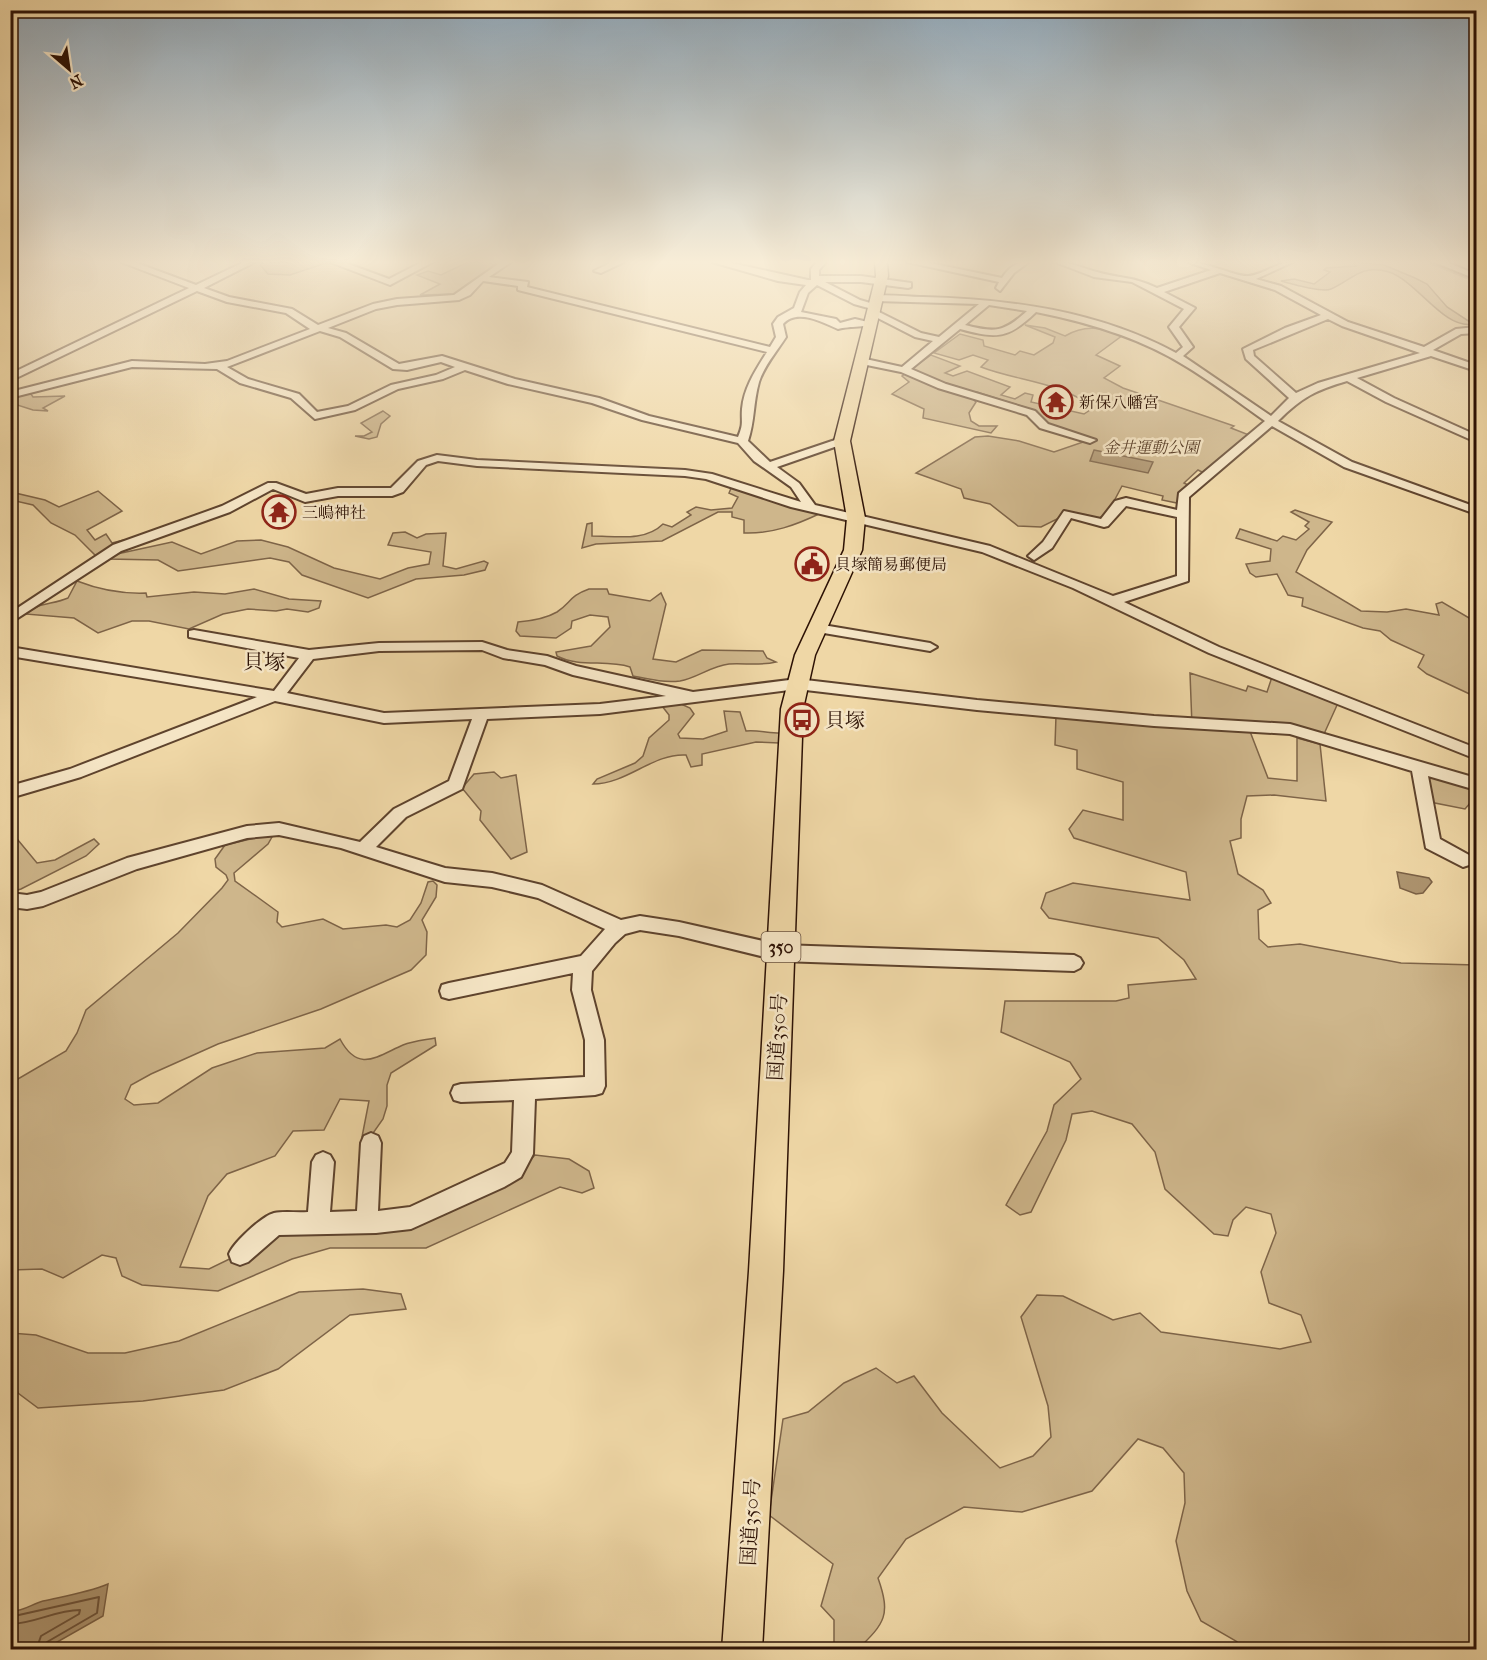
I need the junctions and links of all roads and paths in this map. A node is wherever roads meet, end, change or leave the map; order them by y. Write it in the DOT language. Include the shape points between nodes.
graph roads {
  1 [pos="90,339"];
  2 [pos="291,339"];
  3 [pos="351,339"];
  4 [pos="729,339"];
  5 [pos="779,339"];
  6 [pos="866,339"];
  7 [pos="1137,339"];
  8 [pos="1183,339"];
  9 [pos="1268,339"];
  10 [pos="1393,339"];
  11 [pos="1447,339"];
  12 [pos="942,340"];
  13 [pos="772,350"];
  14 [pos="1427,352"];
  15 [pos="1177,357"];
  16 [pos="861,361"];
  17 [pos="220,366"];
  18 [pos="464,367"];
  19 [pos="1476,368"];
  20 [pos="904,370"];
  21 [pos="10,378"];
  22 [pos="1350,378"];
  23 [pos="10,395"];
  24 [pos="1295,398"];
  25 [pos="1272,420"];
  26 [pos="1090,440"];
  27 [pos="1476,440"];
  28 [pos="742,441"];
  29 [pos="842,441"];
  30 [pos="769,466"];
  31 [pos="809,506"];
  32 [pos="1476,511"];
  33 [pos="1183,515"];
  34 [pos="856,518"];
  35 [pos="1034,556"];
  36 [pos="1112,601"];
  37 [pos="10,619"];
  38 [pos="817,628"];
  39 [pos="194,634"];
  40 [pos="930,647"];
  41 [pos="10,651"];
  42 [pos="309,655"];
  43 [pos="797,684"];
  44 [pos="275,696"];
  45 [pos="694,699"];
  46 [pos="482,713"];
  47 [pos="1476,754"];
  48 [pos="1419,766"];
  49 [pos="1476,784"];
  50 [pos="10,792"];
  51 [pos="363,849"];
  52 [pos="1463,860"];
  53 [pos="10,900"];
  54 [pos="620,928"];
  55 [pos="781,953"];
  56 [pos="588,962"];
  57 [pos="1074,963"];
  58 [pos="449,991"];
  59 [pos="525,1090"];
  60 [pos="461,1093"];
  61 [pos="371,1143"];
  62 [pos="323,1162"];
  63 [pos="318,1222"];
  64 [pos="367,1222"];
  65 [pos="240,1254"];
  66 [pos="742,1650"];
  1 -- 21 [label="street"];
  2 -- 17 [label="street"];
  3 -- 18 [label="street" via="397,367 437,358"];
  4 -- 13 [label="street"];
  5 -- 13 [label="street"];
  6 -- 16 [label="highway, 国道350号 / 350"];
  7 -- 15 [label="street"];
  8 -- 15 [label="street" via="1188,347"];
  9 -- 24 [label="street" via="1248,349 1249,357"];
  10 -- 14 [label="street"];
  11 -- 14 [label="street"];
  12 -- 20 [label="street"];
  13 -- 28 [label="street" via="755,379 747,410 749,423"];
  14 -- 19 [label="street"];
  14 -- 22 [label="street"];
  15 -- 25 [label="street"];
  16 -- 20 [label="street"];
  16 -- 29 [label="highway, 国道350号 / 350"];
  17 -- 18 [label="street" via="247,382 298,397 315,416 351,408 395,387"];
  17 -- 23 [label="street" via="131,364"];
  18 -- 28 [label="street"];
  20 -- 26 [label="street" via="1031,413 1044,426"];
  22 -- 24 [label="street"];
  22 -- 27 [label="street"];
  24 -- 25 [label="street"];
  25 -- 32 [label="street" via="1310,446 1354,467"];
  25 -- 33 [label="street" via="1185,494"];
  28 -- 30 [label="street"];
  29 -- 30 [label="street"];
  29 -- 34 [label="highway, 国道350号 / 350"];
  30 -- 31 [label="street" via="795,485"];
  31 -- 34 [label="street"];
  31 -- 37 [label="street" via="728,481 685,473 432,459 422,463 399,490 392,492 338,492 305,498 273,485 226,509 117,548"];
  33 -- 35 [label="street" via="1126,502 1119,504 1104,523 1068,514 1055,539"];
  33 -- 36 [label="street" via="1183,578"];
  34 -- 36 [label="street" via="986,549"];
  34 -- 38 [label="highway, 国道350号 / 350" via="848,565"];
  36 -- 47 [label="street" via="1214,650"];
  38 -- 40 [label="street"];
  38 -- 43 [label="highway, 国道350号 / 350"];
  39 -- 42 [label="street"];
  41 -- 44 [label="street"];
  42 -- 44 [label="street"];
  42 -- 45 [label="street" via="379,647 482,646 503,654 680,692"];
  43 -- 45 [label="street"];
  43 -- 48 [label="street" via="1154,721 1271,726 1321,736"];
  43 -- 55 [label="highway, 国道350号 / 350" via="791,723"];
  44 -- 46 [label="street" via="384,718"];
  44 -- 50 [label="street" via="75,773"];
  45 -- 46 [label="street" via="600,709"];
  46 -- 51 [label="street" via="456,785 400,813"];
  48 -- 49 [label="street"];
  48 -- 52 [label="street" via="1432,843"];
  51 -- 53 [label="street" via="279,829 247,832 133,863 43,899"];
  51 -- 54 [label="street" via="445,874 542,892"];
  54 -- 55 [label="street" via="640,923 680,929"];
  54 -- 56 [label="street" via="607,937"];
  55 -- 57 [label="street"];
  55 -- 66 [label="highway, 国道350号 / 350"];
  56 -- 58 [label="street"];
  56 -- 59 [label="street" via="581,979 592,1026 595,1086"];
  59 -- 60 [label="street"];
  59 -- 64 [label="street" via="522,1154 513,1170 463,1197 411,1218"];
  61 -- 64 [label="street"];
  62 -- 63 [label="street"];
  63 -- 64 [label="street"];
  63 -- 65 [label="street" via="275,1224"];
}
